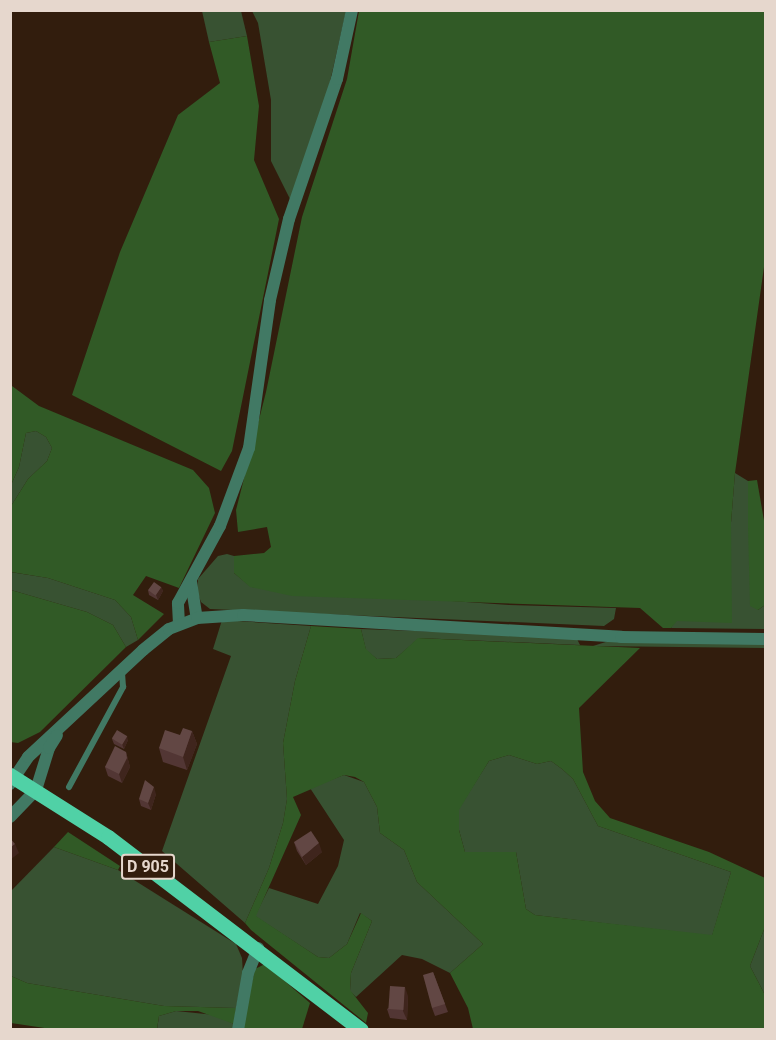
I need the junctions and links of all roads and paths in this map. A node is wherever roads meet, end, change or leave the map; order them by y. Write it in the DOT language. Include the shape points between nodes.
graph roads {
  1 [pos="352,10"];
  2 [pos="191,582"];
  3 [pos="197,618"];
  4 [pos="179,624"];
  5 [pos="765,639"];
  6 [pos="122,670"];
  7 [pos="61,728"];
  8 [pos="11,778"];
  9 [pos="69,787"];
  10 [pos="36,790"];
  11 [pos="10,817"];
  12 [pos="258,948"];
  13 [pos="238,1029"];
  14 [pos="362,1029"];
  1 -- 2 [label="street" via="337,79 289,219 270,300 249,448 220,526"];
  2 -- 3 [label="street"];
  2 -- 4 [label="street" via="178,603"];
  3 -- 4 [label="street"];
  3 -- 5 [label="street" via="226,615 621,637"];
  4 -- 6 [label="street"];
  6 -- 7 [label="street"];
  6 -- 9 [label="lane" via="123,687"];
  7 -- 8 [label="street"];
  7 -- 10 [label="street" via="49,748"];
  8 -- 10 [label="main road, D 905"];
  10 -- 11 [label="street"];
  10 -- 12 [label="main road, D 905" via="108,837"];
  12 -- 13 [label="street" via="248,973"];
  12 -- 14 [label="main road, D 905"];
}
